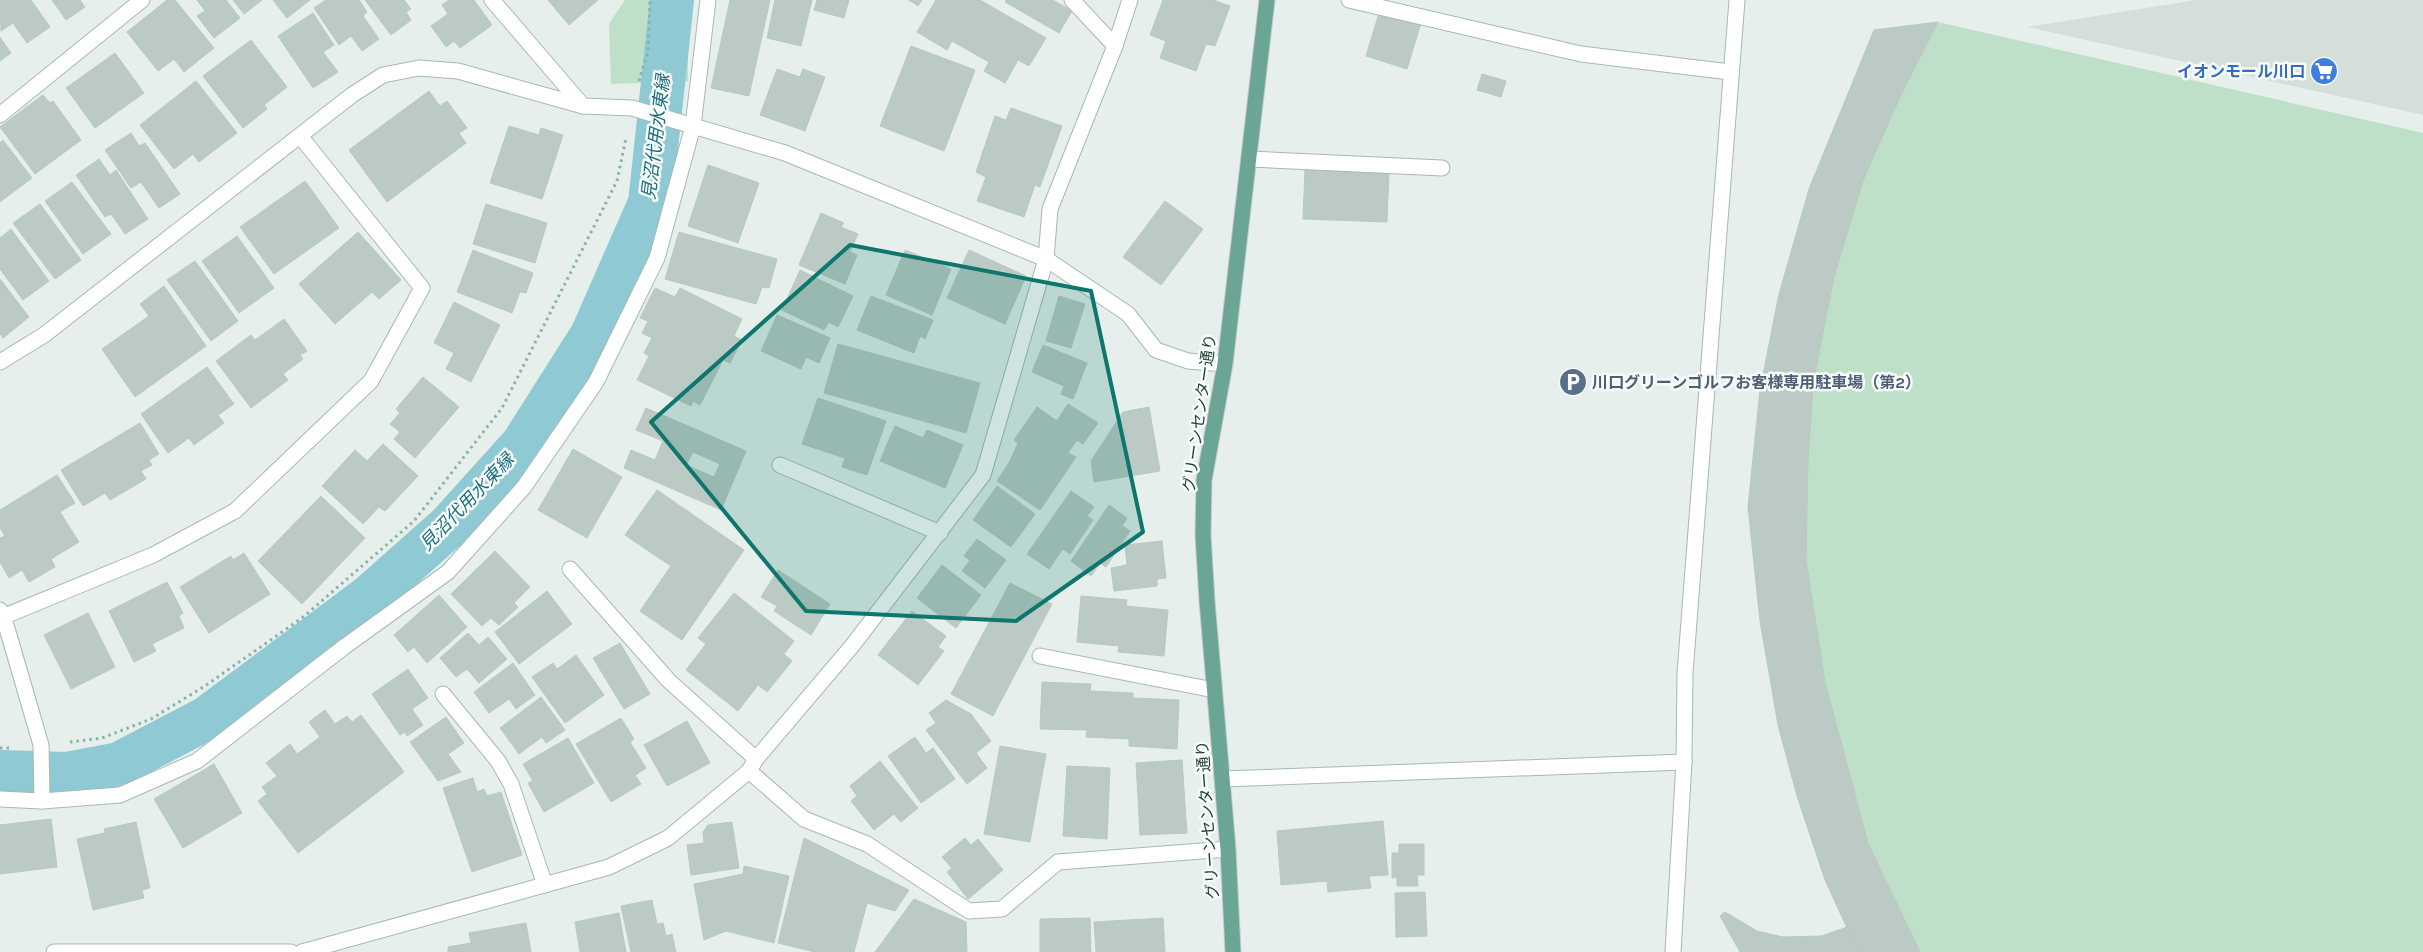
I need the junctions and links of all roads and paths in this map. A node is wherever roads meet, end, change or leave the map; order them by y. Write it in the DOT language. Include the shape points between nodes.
graph roads {
  1 [pos="142,0"];
  2 [pos="492,0"];
  3 [pos="650,0"];
  4 [pos="708,0"];
  5 [pos="1072,0"];
  6 [pos="1130,0"];
  7 [pos="1267,0"];
  8 [pos="1350,0"];
  9 [pos="1737,0"];
  10 [pos="1115,46"];
  11 [pos="1730,72"];
  12 [pos="583,106"];
  13 [pos="632,108"];
  14 [pos="0,115"];
  15 [pos="693,126"];
  16 [pos="300,136"];
  17 [pos="1249,158"];
  18 [pos="1442,168"];
  19 [pos="1046,259"];
  20 [pos="0,362"];
  21 [pos="1225,364"];
  22 [pos="780,465"];
  23 [pos="940,532"];
  24 [pos="570,569"];
  25 [pos="1,615"];
  26 [pos="1040,656"];
  27 [pos="1214,690"];
  28 [pos="442,694"];
  29 [pos="41,745"];
  30 [pos="0,748"];
  31 [pos="1684,762"];
  32 [pos="752,765"];
  33 [pos="1222,779"];
  34 [pos="0,799"];
  35 [pos="42,801"];
  36 [pos="1228,849"];
  37 [pos="545,885"];
  38 [pos="54,952"];
  39 [pos="227,952"];
  40 [pos="291,952"];
  41 [pos="302,952"];
  42 [pos="1233,952"];
  43 [pos="1673,952"];
  1 -- 14 [label="street"];
  2 -- 12 [label="street"];
  3 -- 13 [label="path" via="648,52"];
  4 -- 15 [label="street"];
  5 -- 10 [label="street"];
  6 -- 10 [label="street"];
  7 -- 17 [label="main road, グリーンセンター通り"];
  8 -- 11 [label="street" via="1581,54"];
  9 -- 11 [label="street"];
  10 -- 19 [label="street" via="1050,210"];
  11 -- 31 [label="street" via="1685,673"];
  12 -- 13 [label="street"];
  12 -- 16 [label="street" via="458,71 419,68 383,75"];
  13 -- 15 [label="street"];
  13 -- 29 [label="path" via="617,181 502,408 414,521 302,618 205,686 151,719 102,738"];
  15 -- 19 [label="street" via="785,153"];
  15 -- 35 [label="street" via="657,258 596,382 524,487 448,572 344,646 197,761 120,795"];
  16 -- 20 [label="street" via="44,335"];
  16 -- 25 [label="street" via="422,288 371,381 235,511 153,555"];
  17 -- 18 [label="street"];
  17 -- 21 [label="main road, グリーンセンター通り"];
  19 -- 21 [label="street" via="1128,314 1156,350 1188,361"];
  19 -- 23 [label="street" via="983,475"];
  21 -- 27 [label="main road, グリーンセンター通り" via="1204,480 1203,535"];
  22 -- 23 [label="street"];
  23 -- 32 [label="street" via="852,646"];
  24 -- 32 [label="street" via="669,681"];
  25 -- 29 [label="street"];
  26 -- 27 [label="street"];
  27 -- 33 [label="main road, グリーンセンター通り"];
  28 -- 37 [label="street" via="498,761 512,784"];
  29 -- 30 [label="path"];
  29 -- 35 [label="street"];
  31 -- 33 [label="street"];
  31 -- 43 [label="street"];
  32 -- 36 [label="street" via="804,819 867,844 969,911 1002,910 1058,862"];
  32 -- 37 [label="street" via="668,838 608,867"];
  33 -- 36 [label="main road, グリーンセンター通り"];
  34 -- 35 [label="street"];
  36 -- 42 [label="main road, グリーンセンター通り"];
  37 -- 41 [label="street"];
  38 -- 39 [label="street"];
  39 -- 40 [label="street"];
}
